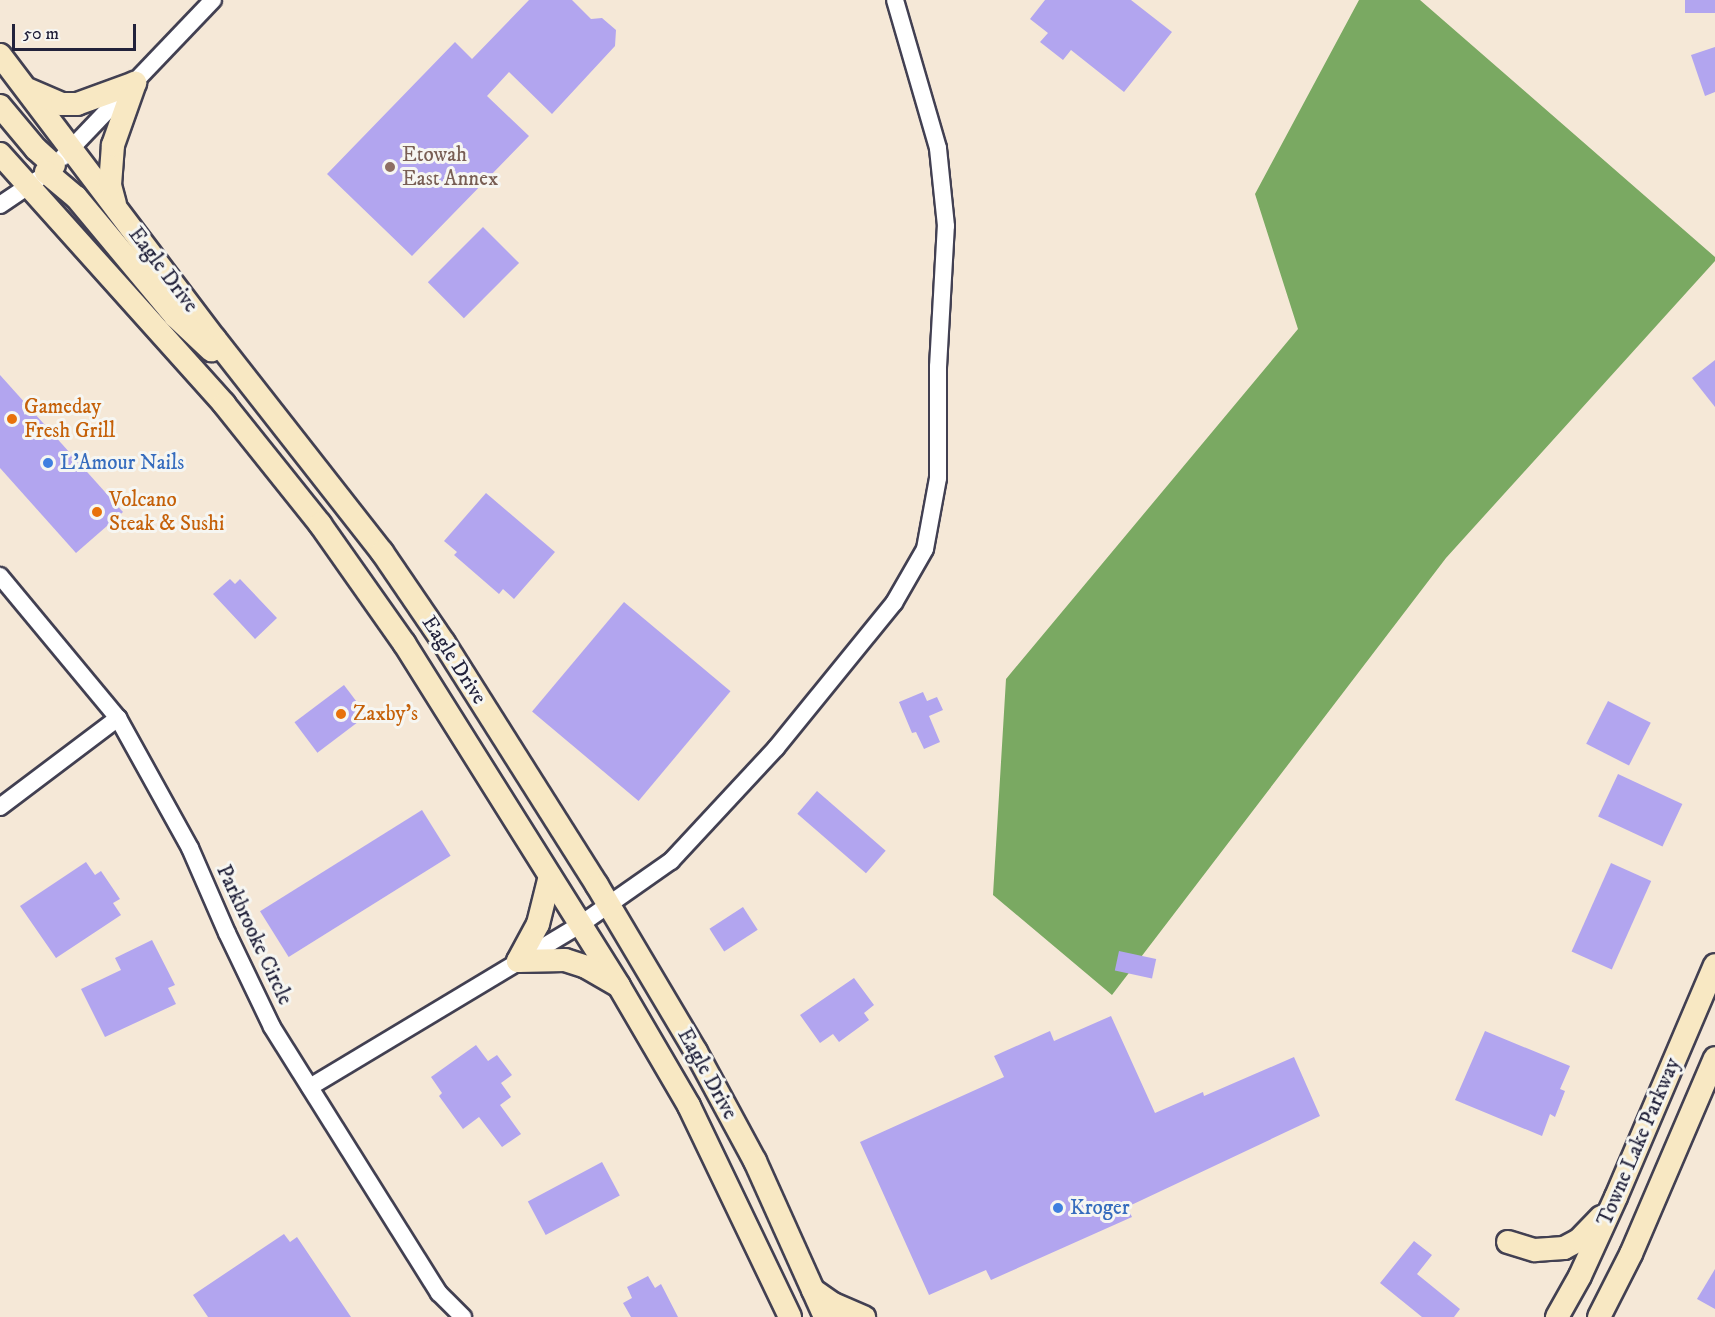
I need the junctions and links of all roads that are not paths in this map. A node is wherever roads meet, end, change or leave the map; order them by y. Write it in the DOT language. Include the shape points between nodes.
graph roads {
  1 [pos="213,0"];
  2 [pos="895,0"];
  3 [pos="0,55"];
  4 [pos="135,83"];
  5 [pos="25,87"];
  6 [pos="0,106"];
  7 [pos="71,148"];
  8 [pos="0,154"];
  9 [pos="43,174"];
  10 [pos="0,204"];
  11 [pos="116,208"];
  12 [pos="245,377"];
  13 [pos="0,576"];
  14 [pos="118,718"];
  15 [pos="0,807"];
  16 [pos="550,876"];
  17 [pos="609,905"];
  18 [pos="581,924"];
  19 [pos="518,961"];
  20 [pos="1715,965"];
  21 [pos="619,986"];
  22 [pos="1715,1058"];
  23 [pos="310,1088"];
  24 [pos="1616,1197"];
  25 [pos="1508,1242"];
  26 [pos="813,1290"];
  27 [pos="463,1317"];
  28 [pos="790,1317"];
  29 [pos="825,1317"];
  30 [pos="864,1317"];
  31 [pos="1557,1317"];
  32 [pos="1599,1317"];
  1 -- 4 [label="street"];
  2 -- 17 [label="street" via="938,147 946,226 938,367 938,478 925,549 894,603 776,748 671,861"];
  3 -- 5 [label="street, Eagle Drive"];
  4 -- 5 [label="street" via="94,100 62,104"];
  4 -- 7 [label="street"];
  4 -- 11 [label="street" via="112,152 110,185"];
  5 -- 7 [label="street, Eagle Drive"];
  6 -- 9 [label="street"];
  7 -- 9 [label="street"];
  7 -- 11 [label="street, Eagle Drive"];
  8 -- 9 [label="street, Eagle Drive"];
  9 -- 10 [label="street"];
  9 -- 12 [label="street" via="76,197 175,316"];
  9 -- 16 [label="street, Eagle Drive" via="320,524 443,702"];
  11 -- 12 [label="street, Eagle Drive"];
  12 -- 17 [label="street, Eagle Drive" via="382,552"];
  13 -- 14 [label="street, Parkbrooke Circle"];
  14 -- 15 [label="street"];
  14 -- 23 [label="street, Parkbrooke Circle" via="190,848 254,993"];
  16 -- 18 [label="street, Eagle Drive"];
  16 -- 19 [label="street" via="538,924"];
  17 -- 18 [label="street"];
  17 -- 26 [label="street, Eagle Drive" via="755,1161"];
  18 -- 19 [label="street"];
  18 -- 21 [label="street, Eagle Drive"];
  19 -- 21 [label="street" via="565,960"];
  19 -- 23 [label="street"];
  20 -- 24 [label="street, Towne Lake Parkway"];
  21 -- 28 [label="street, Eagle Drive" via="705,1137"];
  22 -- 32 [label="street, Towne Lake Parkway" via="1631,1254"];
  23 -- 27 [label="street, Parkbrooke Circle" via="439,1293"];
  24 -- 25 [label="street" via="1593,1227 1564,1248 1535,1250"];
  24 -- 31 [label="street, Towne Lake Parkway"];
  26 -- 29 [label="street, Eagle Drive"];
  26 -- 30 [label="street" via="833,1304"];
}
